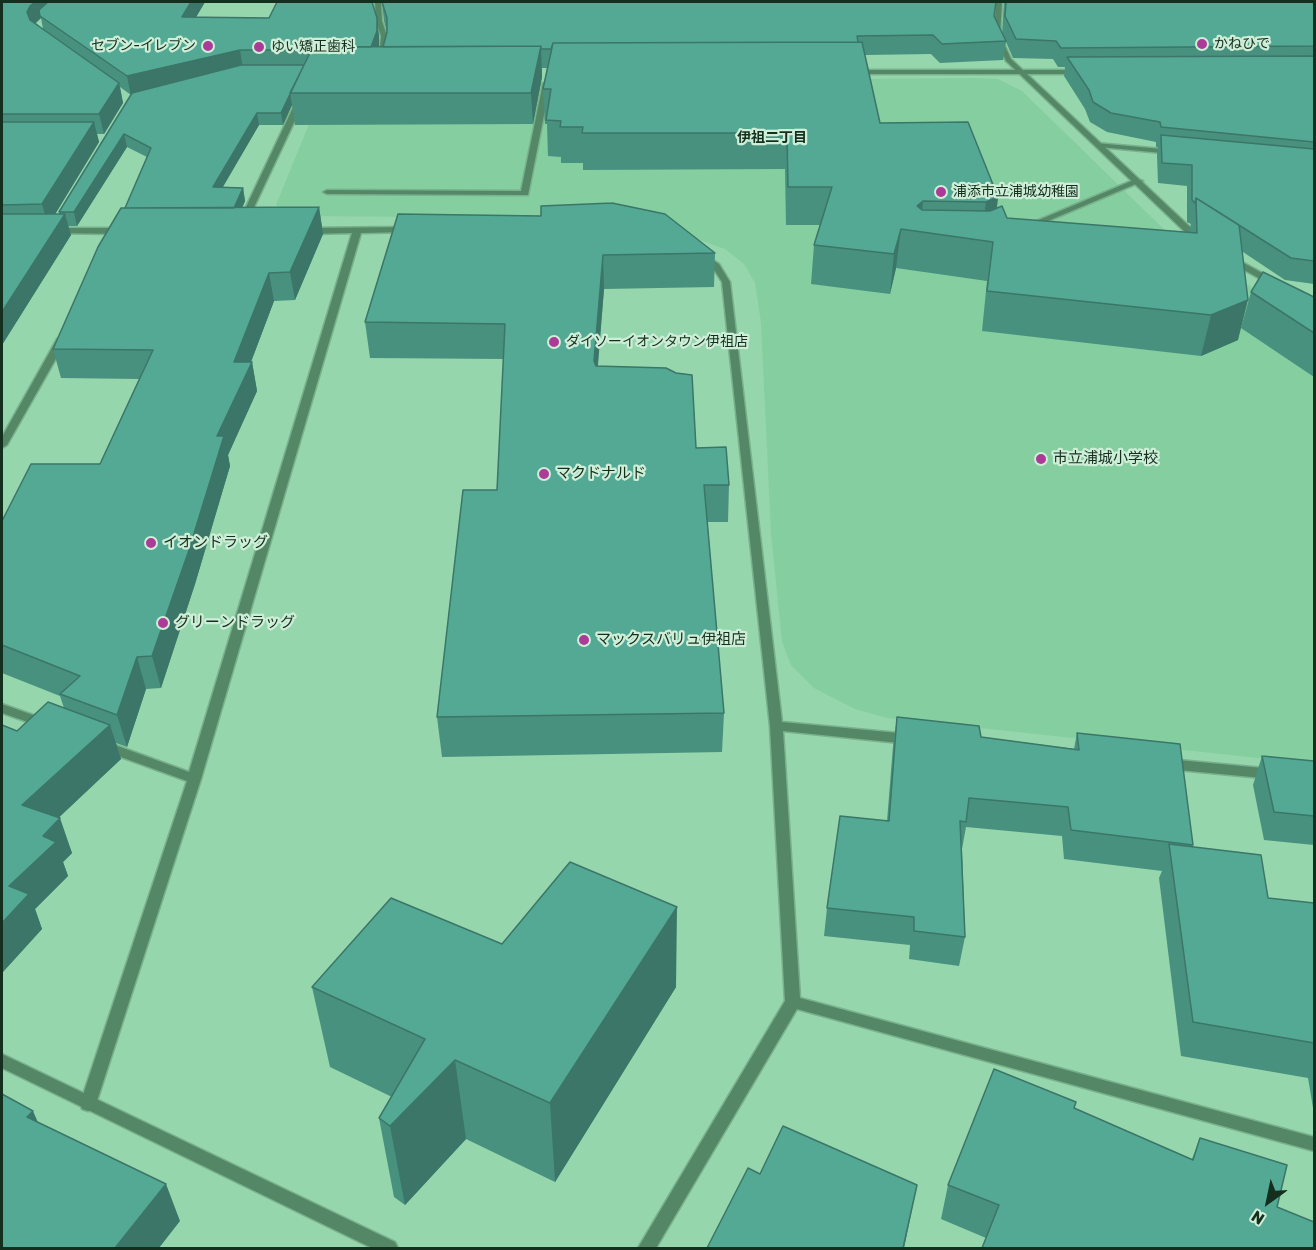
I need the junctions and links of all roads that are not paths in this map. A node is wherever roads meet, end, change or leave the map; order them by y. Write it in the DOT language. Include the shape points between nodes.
graph roads {
  1 [pos="378,2"];
  2 [pos="999,2"];
  3 [pos="380,61"];
  4 [pos="849,72"];
  5 [pos="1021,72"];
  6 [pos="1092,72"];
  7 [pos="548,78"];
  8 [pos="307,86"];
  9 [pos="1099,145"];
  10 [pos="1186,154"];
  11 [pos="1139,181"];
  12 [pos="327,192"];
  13 [pos="58,220"];
  14 [pos="415,230"];
  15 [pos="42,231"];
  16 [pos="52,231"];
  17 [pos="123,231"];
  18 [pos="135,231"];
  19 [pos="251,231"];
  20 [pos="298,231"];
  21 [pos="357,231"];
  22 [pos="1014,232"];
  23 [pos="117,241"];
  24 [pos="1212,247"];
  25 [pos="689,249"];
  26 [pos="1221,253"];
  27 [pos="1281,287"];
  28 [pos="65,333"];
  29 [pos="2,445"];
  30 [pos="2,708"];
  31 [pos="776,726"];
  32 [pos="55,728"];
  33 [pos="87,740"];
  34 [pos="928,741"];
  35 [pos="1150,762"];
  36 [pos="1291,776"];
  37 [pos="194,779"];
  38 [pos="793,1002"];
  39 [pos="2,1062"];
  40 [pos="88,1104"];
  41 [pos="1314,1144"];
  42 [pos="389,1248"];
  43 [pos="647,1248"];
  1 -- 3 [label="street" via="384,36"];
  2 -- 5 [label="street" via="1000,47"];
  4 -- 5 [label="street"];
  5 -- 6 [label="street"];
  5 -- 9 [label="street"];
  7 -- 12 [label="street" via="525,193"];
  8 -- 19 [label="street" via="239,231"];
  9 -- 10 [label="street"];
  9 -- 11 [label="street"];
  11 -- 22 [label="street"];
  11 -- 24 [label="street" via="1187,229"];
  13 -- 16 [label="street"];
  14 -- 21 [label="street"];
  15 -- 16 [label="street"];
  16 -- 17 [label="street"];
  17 -- 18 [label="street"];
  17 -- 23 [label="street"];
  20 -- 21 [label="street"];
  21 -- 37 [label="street"];
  25 -- 31 [label="street" via="716,266 726,282"];
  26 -- 27 [label="street"];
  28 -- 29 [label="street"];
  30 -- 32 [label="street"];
  31 -- 34 [label="street"];
  31 -- 38 [label="street"];
  33 -- 37 [label="street"];
  35 -- 36 [label="street"];
  37 -- 40 [label="street"];
  38 -- 41 [label="street"];
  38 -- 43 [label="street"];
  39 -- 40 [label="street"];
  40 -- 42 [label="street"];
}
